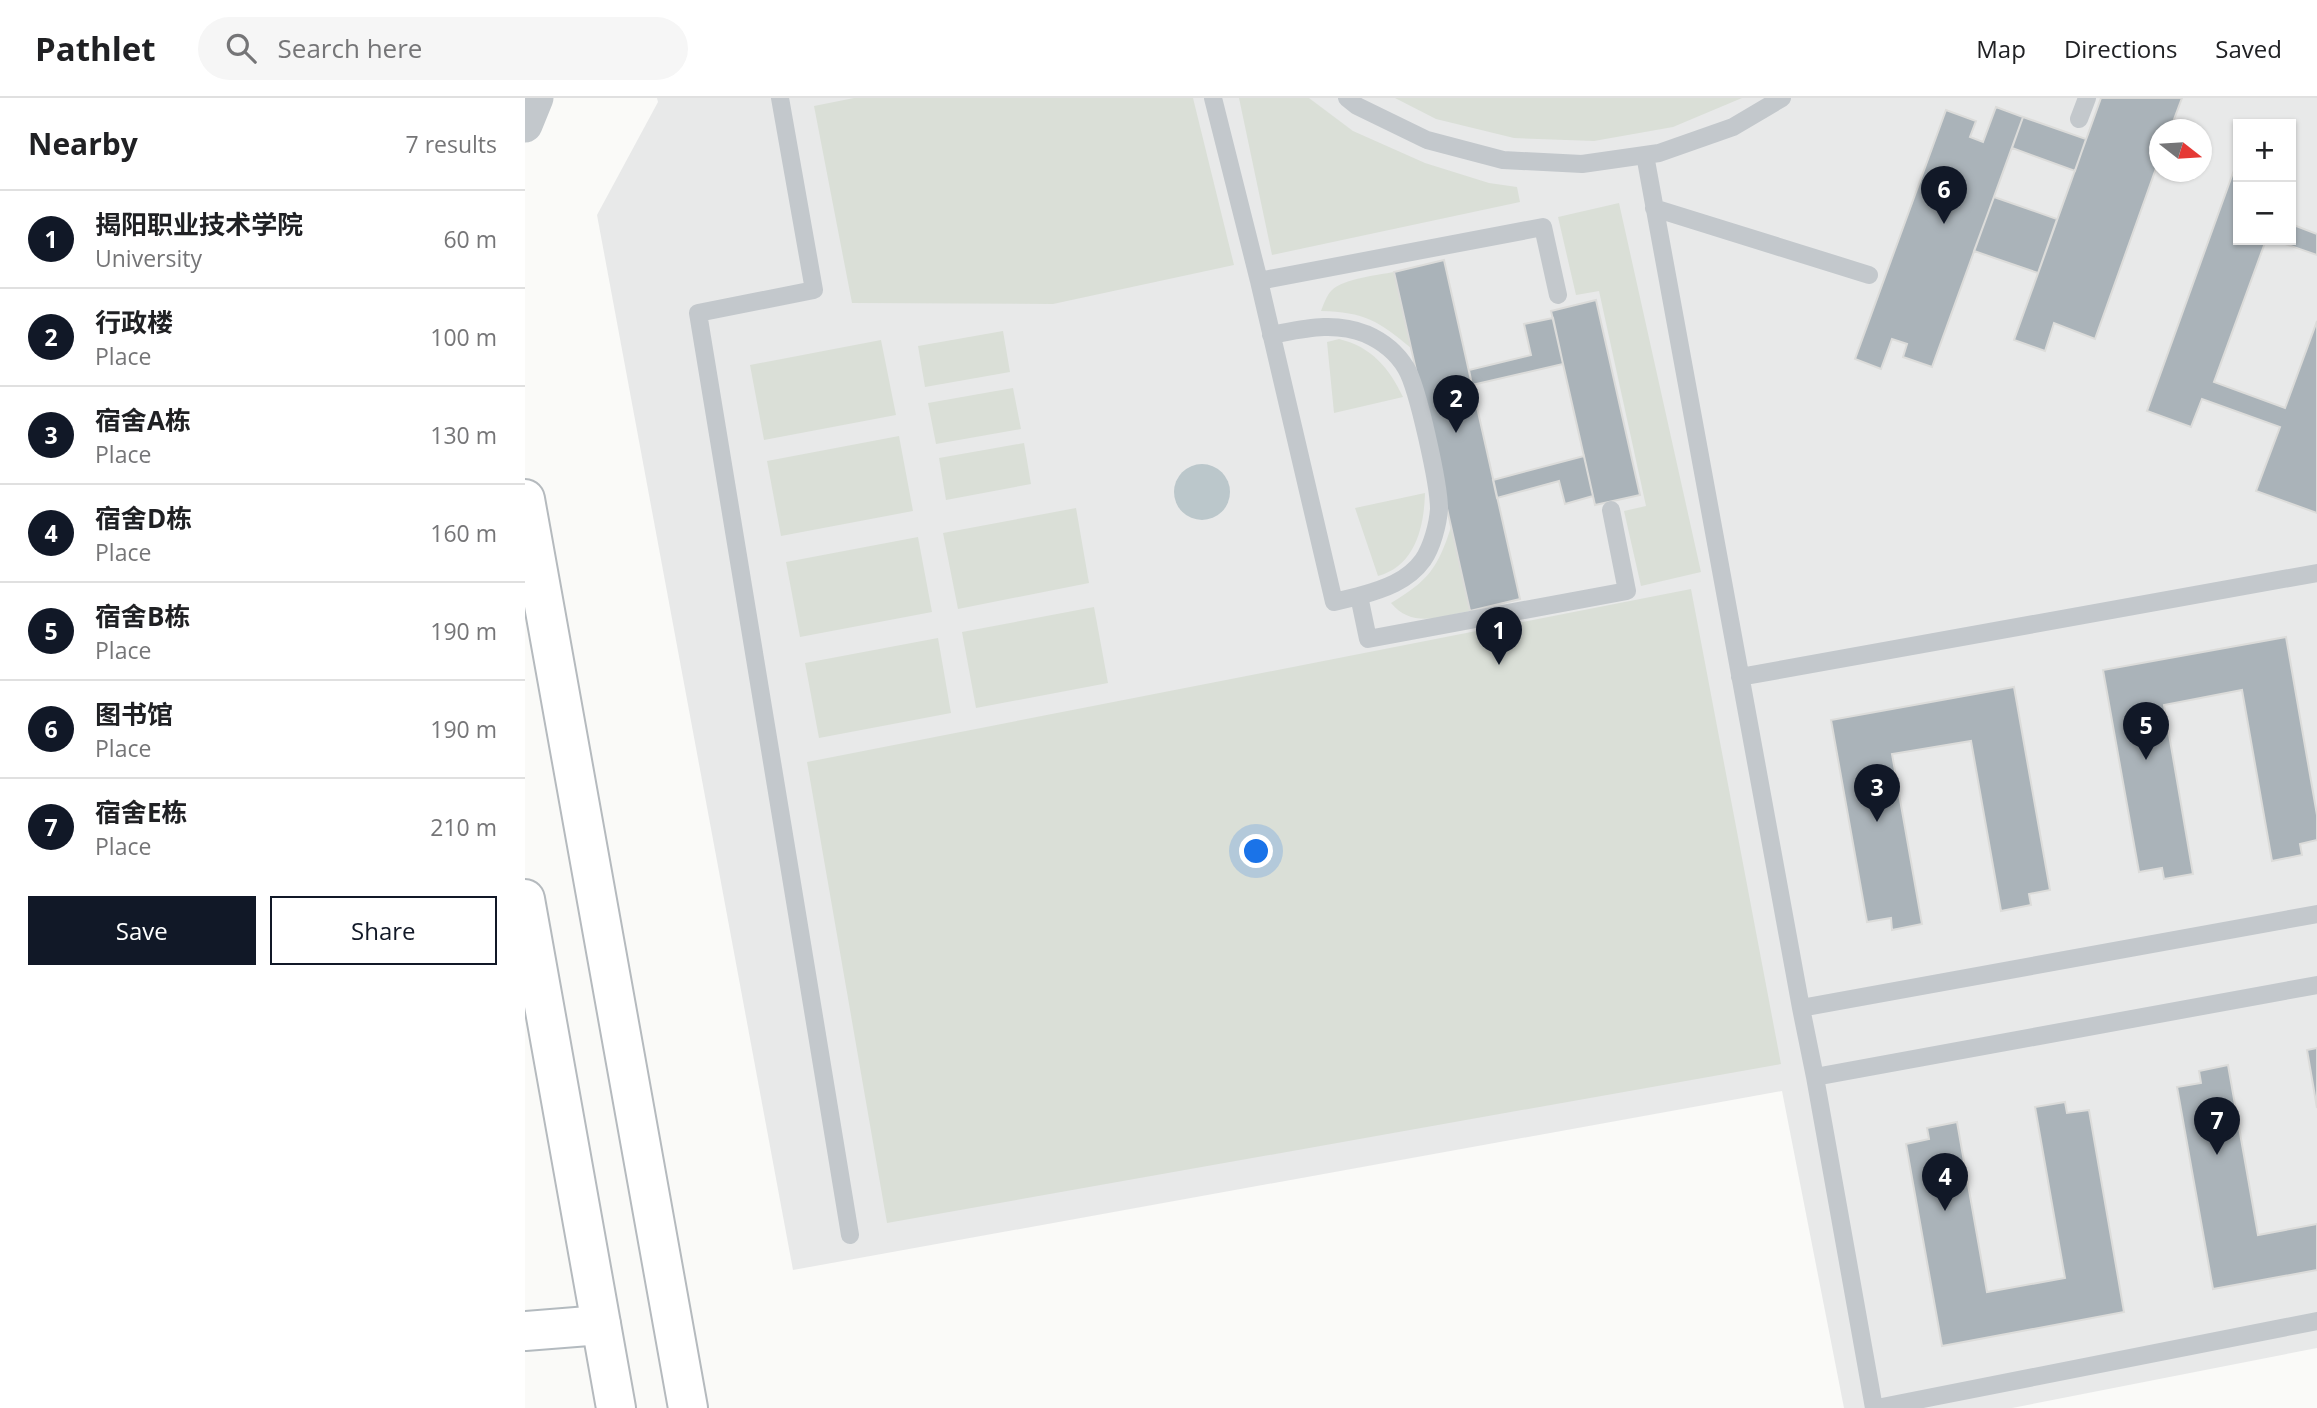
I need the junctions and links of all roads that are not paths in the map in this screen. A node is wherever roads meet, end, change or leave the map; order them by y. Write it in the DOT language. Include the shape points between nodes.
graph roads {
  1 [pos="536,98"];
  2 [pos="780,98"];
  3 [pos="1213,98"];
  4 [pos="1347,98"];
  5 [pos="1782,98"];
  6 [pos="2087,98"];
  7 [pos="2079,120"];
  8 [pos="525,125"];
  9 [pos="1645,155"];
  10 [pos="1654,208"];
  11 [pos="1870,275"];
  12 [pos="1259,281"];
  13 [pos="1558,295"];
  14 [pos="1271,335"];
  15 [pos="525,499"];
  16 [pos="1611,510"];
  17 [pos="2317,573"];
  18 [pos="1359,596"];
  19 [pos="1740,677"];
  20 [pos="525,899"];
  21 [pos="2317,914"];
  22 [pos="2317,985"];
  23 [pos="1801,1008"];
  24 [pos="1815,1077"];
  25 [pos="850,1236"];
  26 [pos="2317,1321"];
  27 [pos="601,1325"];
  28 [pos="525,1331"];
  29 [pos="616,1408"];
  30 [pos="688,1408"];
  31 [pos="1875,1408"];
  1 -- 8 [label="street"];
  2 -- 25 [label="lane" via="814,290 698,313"];
  3 -- 12 [label="lane"];
  4 -- 9 [label="lane" via="1427,140 1503,160 1582,164"];
  5 -- 9 [label="lane" via="1733,127"];
  6 -- 7 [label="lane"];
  9 -- 10 [label="lane"];
  10 -- 11 [label="lane"];
  10 -- 19 [label="lane"];
  12 -- 13 [label="lane" via="1542,227"];
  12 -- 14 [label="lane"];
  14 -- 18 [label="lane" via="1334,602"];
  14 -- 18 [label="lane" via="1321,326 1343,328 1381,343 1408,370 1439,511 1424,559 1385,589"];
  15 -- 30 [label="main road"];
  16 -- 18 [label="lane" via="1627,592 1368,639"];
  17 -- 19 [label="lane"];
  19 -- 23 [label="lane"];
  20 -- 27 [label="main road"];
  21 -- 23 [label="lane"];
  22 -- 24 [label="lane"];
  23 -- 24 [label="lane"];
  24 -- 31 [label="lane"];
  26 -- 31 [label="lane"];
  27 -- 28 [label="main road"];
  27 -- 29 [label="main road"];
}
